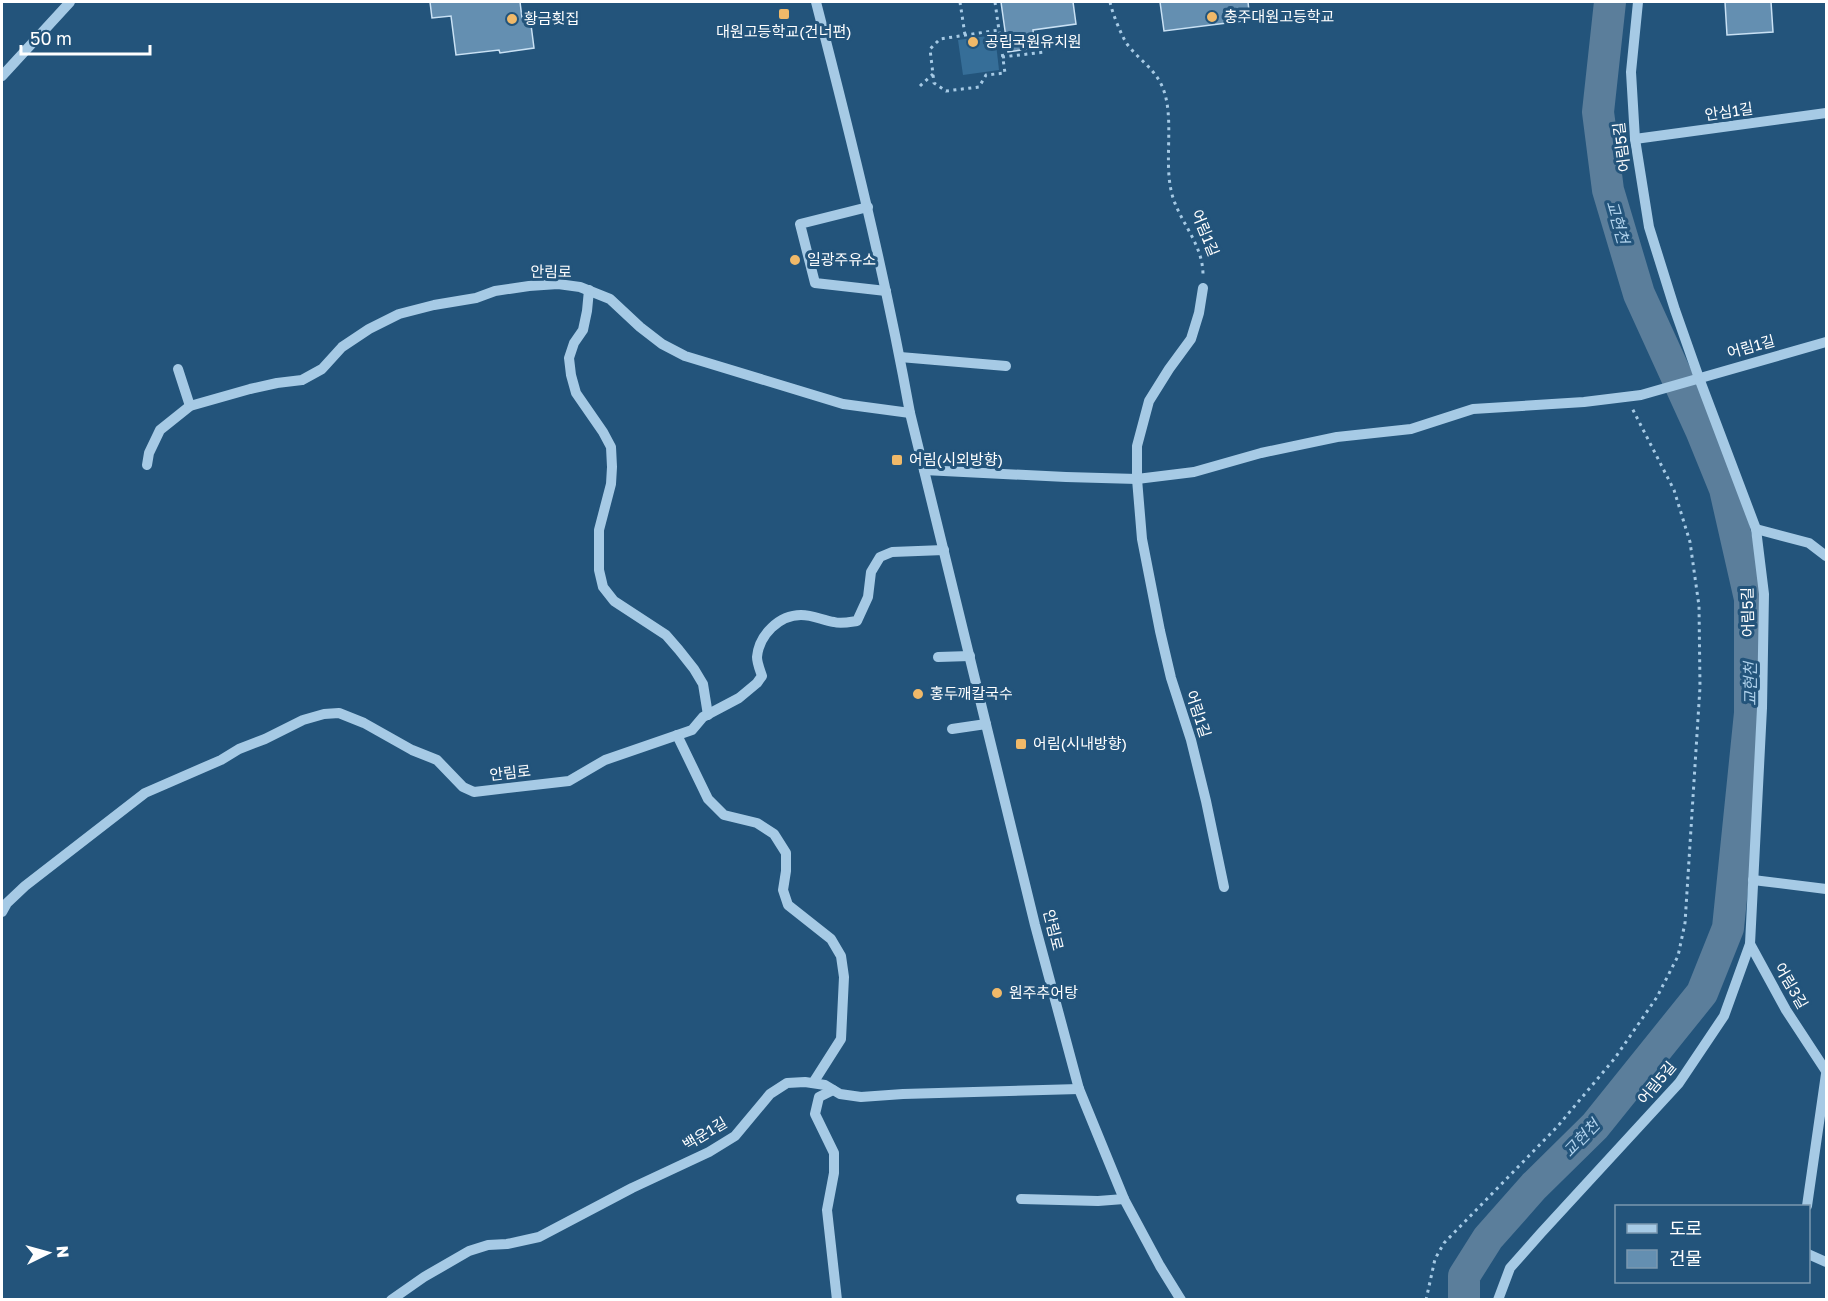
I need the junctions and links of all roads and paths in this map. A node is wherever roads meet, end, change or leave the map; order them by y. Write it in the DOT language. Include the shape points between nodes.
graph roads {
  1 [pos="70,2"];
  2 [pos="816,2"];
  3 [pos="960,2"];
  4 [pos="995,2"];
  5 [pos="1110,2"];
  6 [pos="1638,2"];
  7 [pos="999,30"];
  8 [pos="965,35"];
  9 [pos="1043,35"];
  10 [pos="1002,57"];
  11 [pos="933,74"];
  12 [pos="2,76"];
  13 [pos="920,86"];
  14 [pos="1827,113"];
  15 [pos="1635,139"];
  16 [pos="868,207"];
  17 [pos="1203,288"];
  18 [pos="589,290"];
  19 [pos="886,291"];
  20 [pos="1827,342"];
  21 [pos="900,357"];
  22 [pos="1006,366"];
  23 [pos="178,369"];
  24 [pos="1699,378"];
  25 [pos="1626,397"];
  26 [pos="190,406"];
  27 [pos="910,413"];
  28 [pos="147,465"];
  29 [pos="924,470"];
  30 [pos="1137,479"];
  31 [pos="1756,529"];
  32 [pos="944,550"];
  33 [pos="1827,556"];
  34 [pos="970,656"];
  35 [pos="938,657"];
  36 [pos="708,715"];
  37 [pos="986,724"];
  38 [pos="952,729"];
  39 [pos="677,735"];
  40 [pos="1753,880"];
  41 [pos="1224,887"];
  42 [pos="1826,889"];
  43 [pos="2,912"];
  44 [pos="1750,944"];
  45 [pos="1827,1073"];
  46 [pos="813,1083"];
  47 [pos="1078,1089"];
  48 [pos="833,1090"];
  49 [pos="1022,1199"];
  50 [pos="1124,1199"];
  51 [pos="1807,1205"];
  52 [pos="1810,1254"];
  53 [pos="1827,1262"];
  54 [pos="391,1299"];
  55 [pos="837,1299"];
  56 [pos="1180,1299"];
  57 [pos="1426,1299"];
  58 [pos="1498,1299"];
  1 -- 12 [label="street"];
  2 -- 16 [label="street, 안림로"];
  3 -- 8 [label="path"];
  4 -- 7 [label="path"];
  5 -- 17 [label="path, 어림1길" via="1127,43 1153,70 1162,86 1167,102 1171,193 1199,251"];
  6 -- 15 [label="street, 어림5길" via="1631,72"];
  7 -- 8 [label="path"];
  7 -- 10 [label="path"];
  8 -- 11 [label="path" via="939,39 930,49"];
  9 -- 10 [label="path" via="1045,52"];
  10 -- 11 [label="path" via="1005,73 986,75 979,87 946,92 934,83"];
  11 -- 13 [label="path"];
  14 -- 15 [label="street, 안심1길"];
  15 -- 24 [label="street, 어림5길" via="1648,227"];
  16 -- 19 [label="street, 안림로"];
  16 -- 19 [label="street" via="800,225 815,283"];
  17 -- 30 [label="street, 어림1길" via="1191,339 1149,401 1137,446"];
  18 -- 26 [label="street, 안림로" via="558,284 529,286 399,314 342,347 322,369 302,380"];
  18 -- 27 [label="street, 안림로" via="610,299 639,327 685,356 843,404"];
  18 -- 36 [label="street" via="583,330 569,358 576,393 610,447 611,484 599,530 603,587 614,600 666,635 679,650 703,684"];
  19 -- 21 [label="street, 안림로"];
  20 -- 24 [label="street, 어림1길"];
  21 -- 22 [label="street"];
  21 -- 27 [label="street, 안림로"];
  23 -- 26 [label="street"];
  24 -- 25 [label="street, 어림1길"];
  24 -- 31 [label="street, 어림5길"];
  25 -- 30 [label="street" via="1473,409 1410,429 1337,437 1194,472"];
  25 -- 57 [label="path" via="1674,490 1690,542 1699,606 1699,699 1685,923 1678,956 1657,997 1615,1058 1557,1126 1444,1243 1435,1259"];
  26 -- 28 [label="street, 안림로" via="160,430"];
  27 -- 29 [label="street, 안림로"];
  29 -- 30 [label="street"];
  29 -- 32 [label="street, 안림로"];
  30 -- 41 [label="street, 어림1길" via="1142,539 1160,631 1191,740"];
  31 -- 33 [label="street" via="1809,543"];
  31 -- 40 [label="street, 어림5길" via="1764,594"];
  32 -- 34 [label="street, 안림로"];
  32 -- 36 [label="street, 안림로" via="892,552 880,557 871,572 868,597 857,621 836,623 799,615 781,620 769,629 760,644 757,659 762,675 757,683"];
  34 -- 35 [label="street"];
  34 -- 37 [label="street, 안림로"];
  36 -- 39 [label="street, 안림로" via="692,730"];
  37 -- 38 [label="street"];
  37 -- 47 [label="street, 안림로"];
  39 -- 43 [label="street, 안림로" via="605,760 569,781 474,792 463,787 437,760 364,723 339,713 324,714 145,793 26,886"];
  39 -- 46 [label="street" via="708,799 724,815 757,823 774,834 786,853 783,890 788,905 831,939 842,956 841,1039"];
  40 -- 42 [label="street"];
  40 -- 44 [label="street, 어림5길"];
  44 -- 45 [label="street, 어림3길"];
  44 -- 58 [label="street, 어림5길" via="1724,1016 1679,1083 1510,1268"];
  45 -- 51 [label="street, 어림3길"];
  46 -- 48 [label="street, 백운1길"];
  46 -- 54 [label="street, 백운1길" via="787,1083 770,1094 735,1136 709,1152 539,1237 469,1251"];
  47 -- 48 [label="street, 백운1길" via="861,1097"];
  47 -- 50 [label="street, 안림로"];
  48 -- 55 [label="street" via="819,1097 815,1114 834,1153 827,1210"];
  49 -- 50 [label="street"];
  50 -- 56 [label="street, 안림로"];
  52 -- 53 [label="street"];
}
